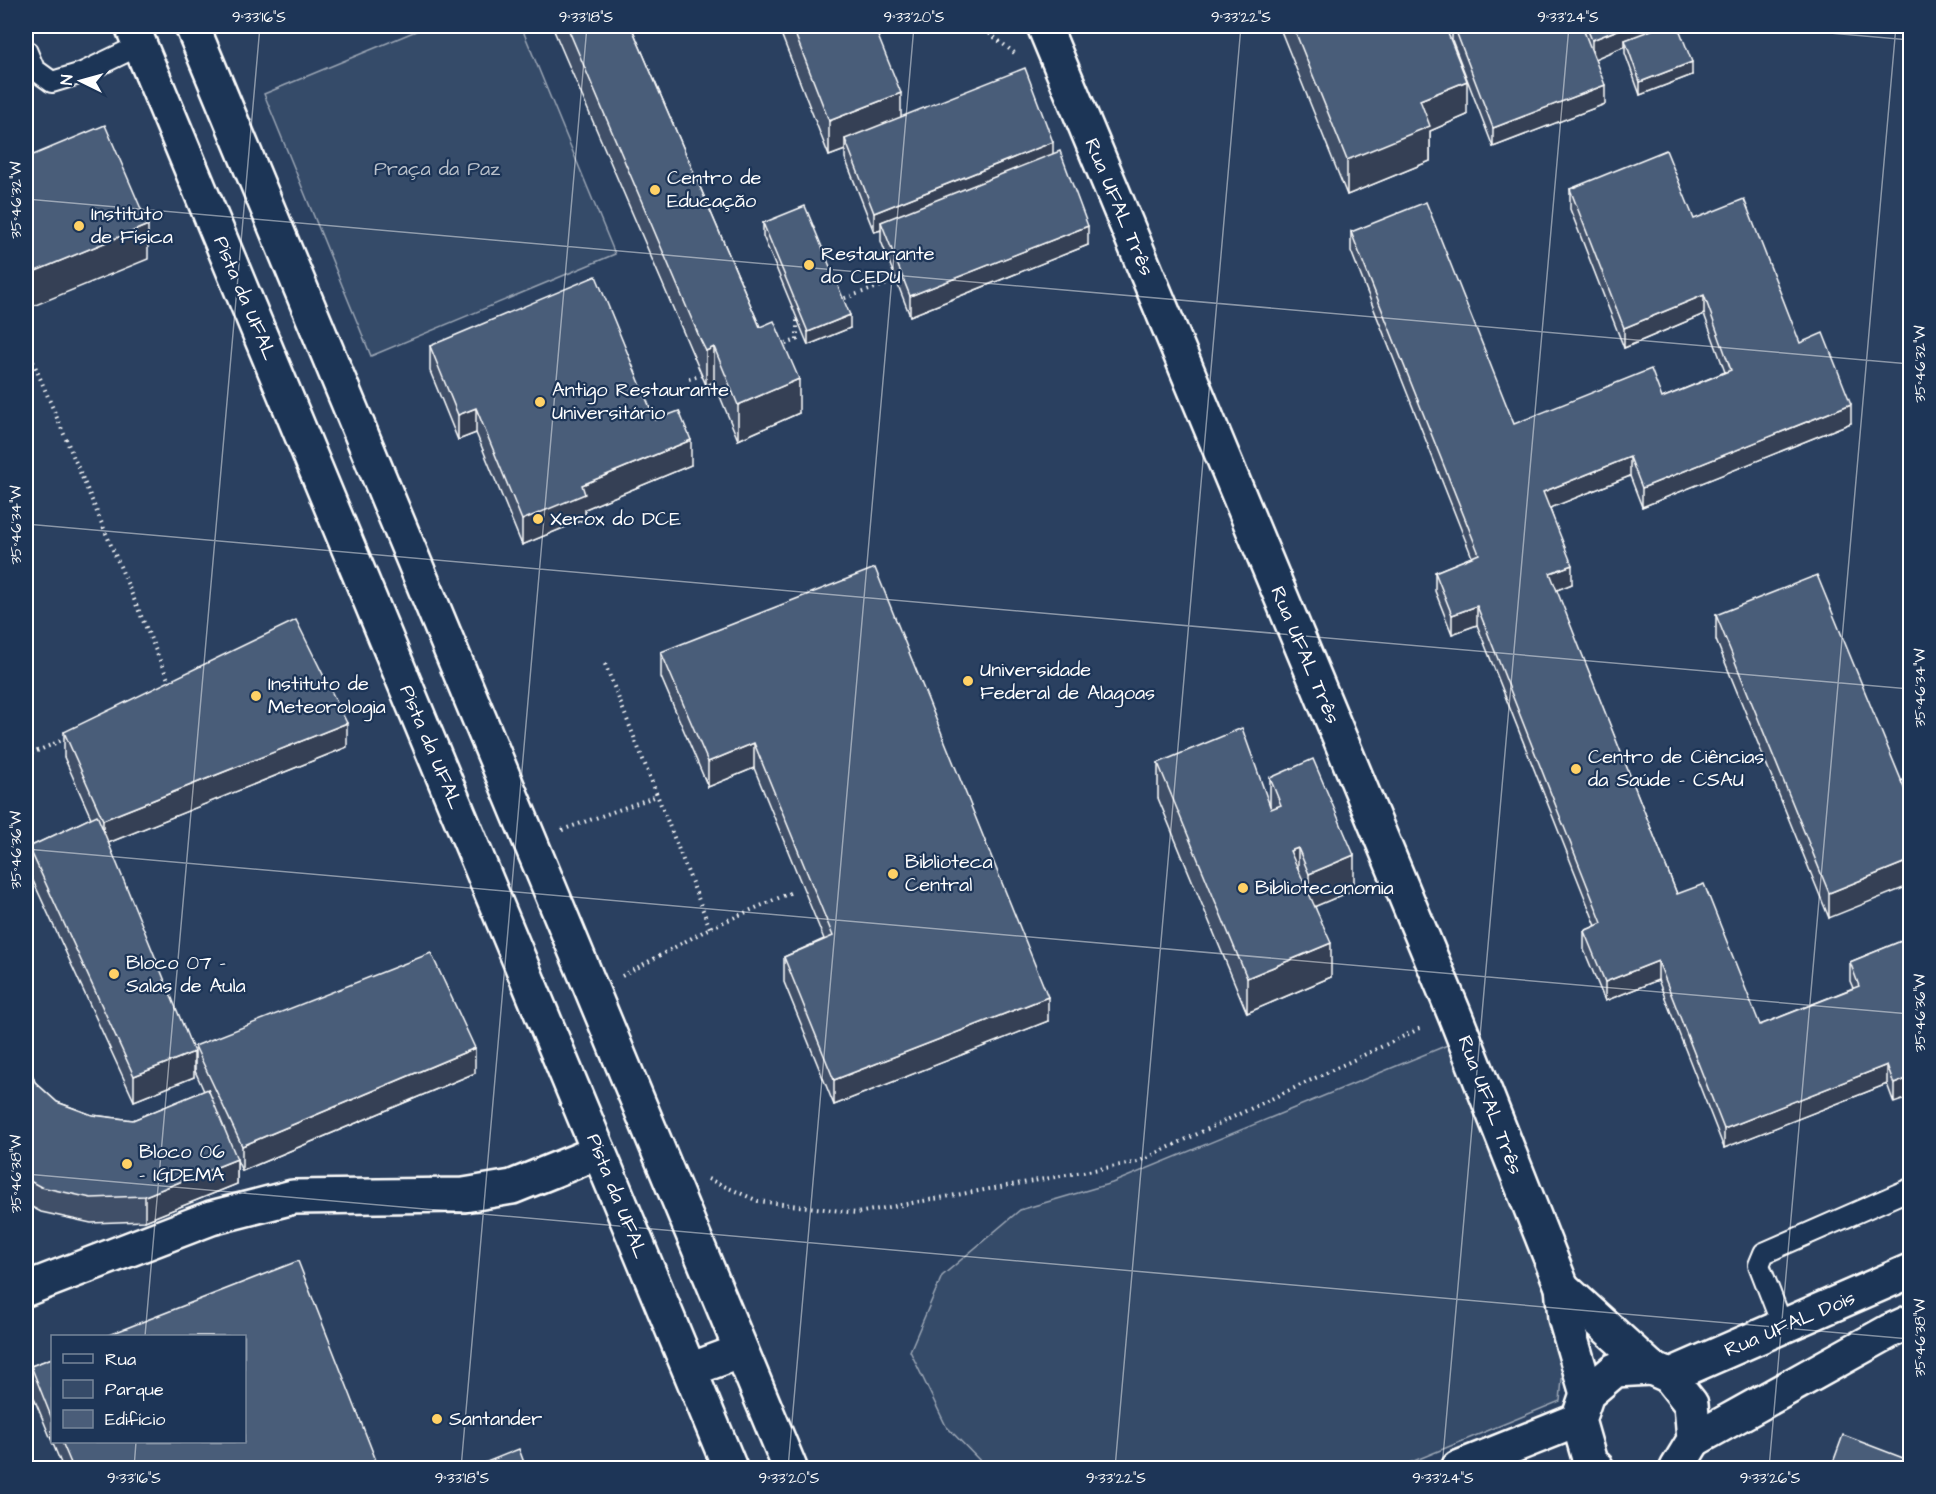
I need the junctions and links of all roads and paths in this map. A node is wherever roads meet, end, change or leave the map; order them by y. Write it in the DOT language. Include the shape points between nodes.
graph roads {
  1 [pos="192,26"];
  2 [pos="1044,26"];
  3 [pos="136,35"];
  4 [pos="26,50"];
  5 [pos="886,284"];
  6 [pos="838,300"];
  7 [pos="797,318"];
  8 [pos="26,345"];
  9 [pos="777,348"];
  10 [pos="712,372"];
  11 [pos="689,379"];
  12 [pos="605,664"];
  13 [pos="173,691"];
  14 [pos="78,733"];
  15 [pos="26,756"];
  16 [pos="657,796"];
  17 [pos="530,842"];
  18 [pos="792,892"];
  19 [pos="710,928"];
  20 [pos="592,993"];
  21 [pos="1454,1013"];
  22 [pos="599,1152"];
  23 [pos="661,1158"];
  24 [pos="1911,1189"];
  25 [pos="1911,1271"];
  26 [pos="1562,1287"];
  27 [pos="26,1290"];
  28 [pos="1911,1322"];
  29 [pos="1784,1327"];
  30 [pos="741,1351"];
  31 [pos="690,1370"];
  32 [pos="1660,1372"];
  33 [pos="1582,1407"];
  34 [pos="1682,1461"];
  35 [pos="730,1468"];
  36 [pos="790,1468"];
  37 [pos="1458,1468"];
  38 [pos="1597,1468"];
  1 -- 17 [label="street"];
  2 -- 21 [label="street, Rua UFAL Três"];
  3 -- 4 [label="lane" via="82,73 52,82 34,69"];
  3 -- 22 [label="street, Pista da UFAL"];
  5 -- 6 [label="path"];
  7 -- 9 [label="path" via="797,340"];
  8 -- 13 [label="path"];
  10 -- 11 [label="path"];
  12 -- 16 [label="path"];
  14 -- 15 [label="path"];
  16 -- 17 [label="path"];
  16 -- 19 [label="path"];
  17 -- 20 [label="street"];
  18 -- 19 [label="path"];
  19 -- 20 [label="path"];
  20 -- 23 [label="street"];
  21 -- 23 [label="path" via="1138,1161 856,1214 758,1201"];
  21 -- 26 [label="street, Rua UFAL Três"];
  22 -- 27 [label="street" via="512,1187 464,1196 293,1197 211,1218"];
  22 -- 31 [label="street, Pista da UFAL"];
  23 -- 30 [label="street"];
  24 -- 29 [label="lane" via="1764,1253 1759,1266"];
  25 -- 29 [label="street, Rua UFAL Dois"];
  26 -- 32 [label="street, Rua UFAL Três"];
  26 -- 33 [label="street, Rua UFAL Três"];
  28 -- 34 [label="street" via="1890,1331"];
  29 -- 32 [label="street, Rua UFAL Dois"];
  30 -- 31 [label="street"];
  30 -- 36 [label="street"];
  31 -- 35 [label="street, Pista da UFAL"];
  32 -- 33 [label="street, Rua UFAL Dois" via="1615,1370"];
  32 -- 34 [label="street, Rua UFAL Três" via="1691,1404"];
  33 -- 37 [label="street"];
  33 -- 38 [label="street, Rua UFAL Três" via="1590,1462"];
}
